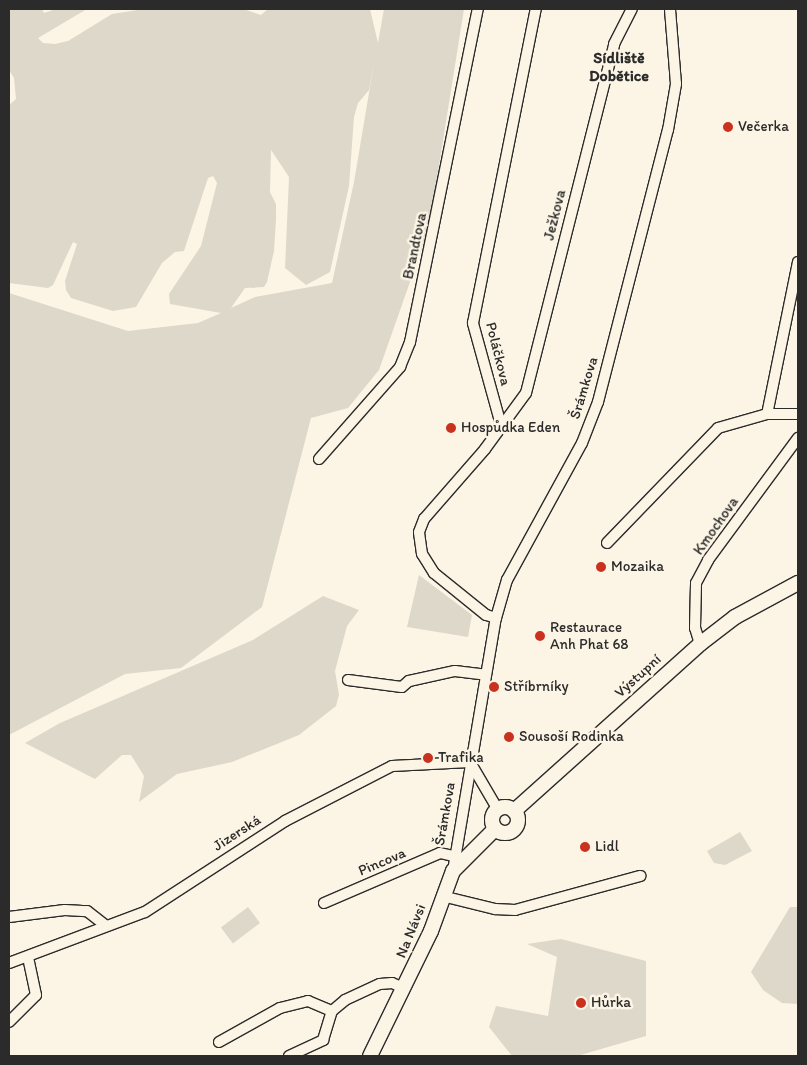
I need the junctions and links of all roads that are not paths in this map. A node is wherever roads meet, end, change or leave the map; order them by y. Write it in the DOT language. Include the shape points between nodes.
graph roads {
  1 [pos="478,9"];
  2 [pos="536,9"];
  3 [pos="632,9"];
  4 [pos="670,9"];
  5 [pos="798,262"];
  6 [pos="767,414"];
  7 [pos="798,414"];
  8 [pos="501,425"];
  9 [pos="798,438"];
  10 [pos="319,459"];
  11 [pos="607,543"];
  12 [pos="798,583"];
  13 [pos="496,618"];
  14 [pos="700,644"];
  15 [pos="486,675"];
  16 [pos="348,680"];
  17 [pos="470,762"];
  18 [pos="498,810"];
  19 [pos="514,811"];
  20 [pos="495,829"];
  21 [pos="453,856"];
  22 [pos="453,871"];
  23 [pos="640,876"];
  24 [pos="442,896"];
  25 [pos="324,903"];
  26 [pos="9,917"];
  27 [pos="106,926"];
  28 [pos="28,958"];
  29 [pos="9,963"];
  30 [pos="404,988"];
  31 [pos="332,1011"];
  32 [pos="9,1022"];
  33 [pos="218,1042"];
  34 [pos="289,1056"];
  35 [pos="370,1056"];
  1 -- 10 [label="street, Brandtova" via="410,342 400,368"];
  2 -- 8 [label="street, Poláčkova" via="473,323"];
  3 -- 8 [label="street, Ježkova" via="614,44 526,393"];
  4 -- 13 [label="street, Šrámkova" via="676,84 668,130 598,402 582,443 507,580"];
  5 -- 6 [label="street"];
  6 -- 7 [label="street"];
  6 -- 11 [label="street" via="718,428"];
  8 -- 13 [label="street" via="485,450 424,519 420,532 422,554 434,573 486,615"];
  9 -- 14 [label="street, Kmochova" via="708,560 696,583 695,628"];
  12 -- 14 [label="street, Výstupní" via="735,617"];
  13 -- 15 [label="street, Šrámkova"];
  14 -- 19 [label="street, Výstupní"];
  15 -- 16 [label="street" via="456,670 409,681 402,687"];
  15 -- 17 [label="street, Šrámkova"];
  17 -- 18 [label="street, Šrámkova"];
  17 -- 21 [label="street, Šrámkova"];
  17 -- 27 [label="street, Jizerská" via="392,766 285,821 145,912"];
  18 -- 19 [label="street" via="508,808"];
  18 -- 20 [label="street" via="492,819"];
  19 -- 20 [label="street" via="518,821 512,831 506,833"];
  20 -- 22 [label="street, Na Návsi"];
  21 -- 22 [label="street, Šrámkova"];
  21 -- 25 [label="street, Pincova" via="440,853"];
  22 -- 24 [label="street, Na Návsi"];
  23 -- 24 [label="street" via="515,910 495,909"];
  24 -- 30 [label="street, Na Návsi" via="431,931"];
  26 -- 27 [label="street" via="65,910 87,912"];
  27 -- 28 [label="street, Jizerská"];
  28 -- 29 [label="street, Jizerská"];
  28 -- 32 [label="street" via="36,995"];
  30 -- 31 [label="street" via="380,984 345,1000"];
  30 -- 35 [label="street, Na Návsi"];
  31 -- 33 [label="street" via="308,1001 280,1008"];
  31 -- 34 [label="street" via="323,1040"];
}
